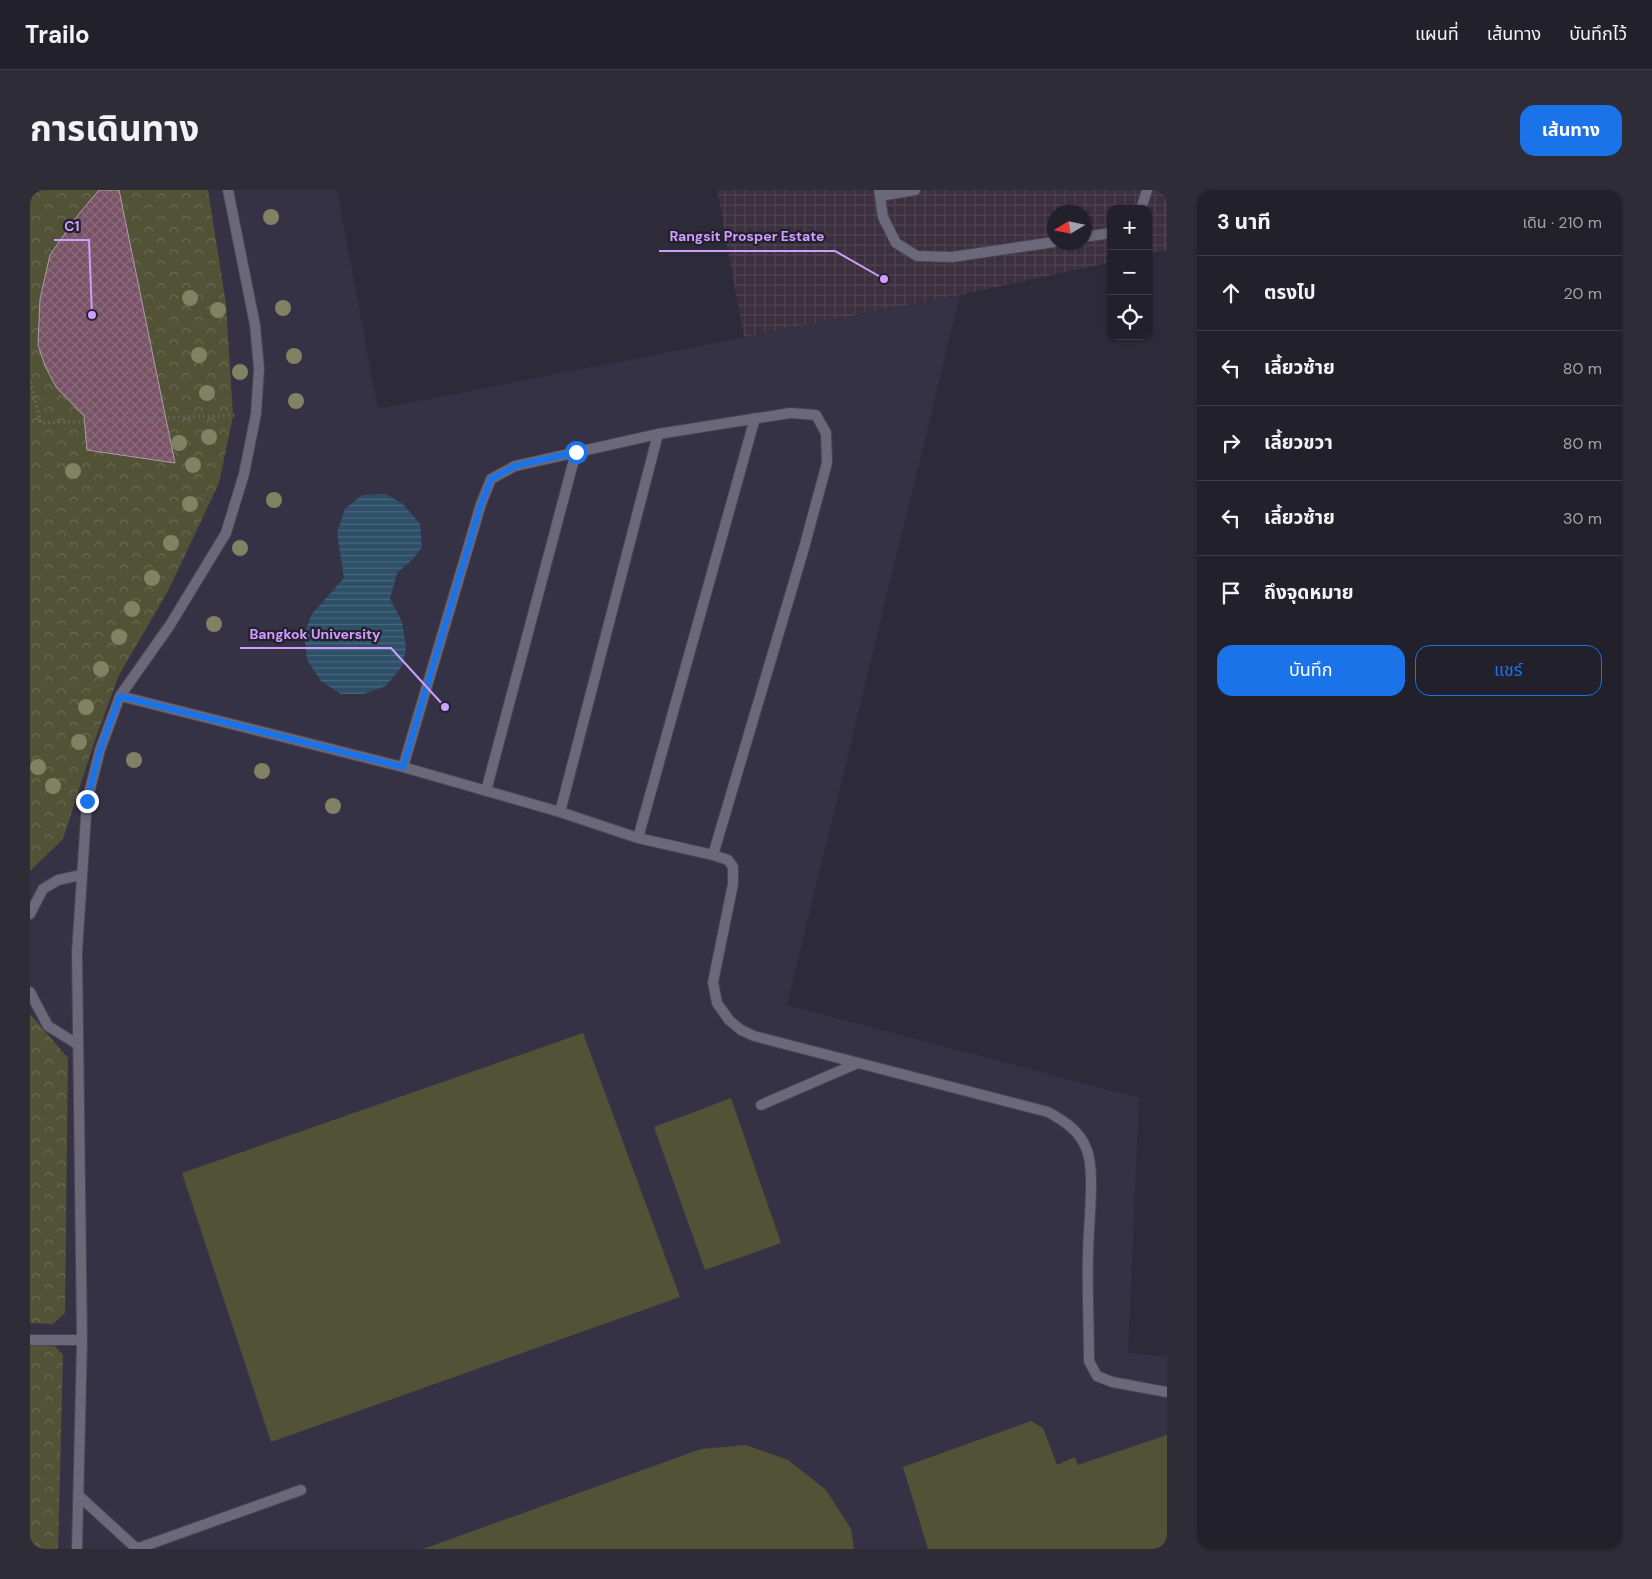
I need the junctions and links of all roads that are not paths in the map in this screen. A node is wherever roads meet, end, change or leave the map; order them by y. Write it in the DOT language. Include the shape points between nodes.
graph roads {
  1 [pos="228,190"];
  2 [pos="915,190"];
  3 [pos="1147,190"];
  4 [pos="879,193"];
  5 [pos="1142,205"];
  6 [pos="1107,234"];
  7 [pos="1092,236"];
  8 [pos="1047,243"];
  9 [pos="755,418"];
  10 [pos="658,434"];
  11 [pos="576,452"];
  12 [pos="120,696"];
  13 [pos="403,767"];
  14 [pos="486,791"];
  15 [pos="560,812"];
  16 [pos="638,838"];
  17 [pos="714,855"];
  18 [pos="81,875"];
  19 [pos="30,914"];
  20 [pos="30,992"];
  21 [pos="77,1044"];
  22 [pos="858,1063"];
  23 [pos="761,1105"];
  24 [pos="30,1340"];
  25 [pos="82,1340"];
  26 [pos="1167,1392"];
  27 [pos="301,1490"];
  28 [pos="78,1495"];
  29 [pos="77,1549"];
  30 [pos="137,1549"];
  1 -- 12 [label="lane" via="255,324 259,369 256,414 244,474 226,533 170,625"];
  2 -- 4 [label="lane"];
  3 -- 5 [label="lane"];
  4 -- 8 [label="lane" via="883,217 896,243 917,256 952,257"];
  6 -- 7 [label="lane"];
  9 -- 10 [label="lane"];
  9 -- 16 [label="lane"];
  9 -- 17 [label="lane" via="790,413 816,415 826,433 827,463"];
  10 -- 11 [label="lane"];
  10 -- 15 [label="lane"];
  11 -- 13 [label="lane" via="515,466 491,479"];
  11 -- 14 [label="lane"];
  12 -- 13 [label="lane"];
  12 -- 18 [label="lane" via="100,750 87,801"];
  13 -- 14 [label="lane"];
  14 -- 15 [label="lane"];
  15 -- 16 [label="lane"];
  16 -- 17 [label="lane"];
  17 -- 22 [label="lane" via="728,860 734,884 713,982 721,1009 741,1030 754,1036"];
  18 -- 19 [label="lane" via="58,880 43,889"];
  18 -- 21 [label="lane"];
  20 -- 21 [label="lane" via="48,1026"];
  21 -- 25 [label="lane"];
  22 -- 23 [label="lane"];
  22 -- 26 [label="lane" via="1048,1112 1065,1121 1078,1134 1091,1164 1089,1362 1097,1376 1112,1382"];
  24 -- 25 [label="lane"];
  25 -- 28 [label="lane"];
  27 -- 30 [label="lane"];
  28 -- 29 [label="lane"];
  28 -- 30 [label="lane"];
}
